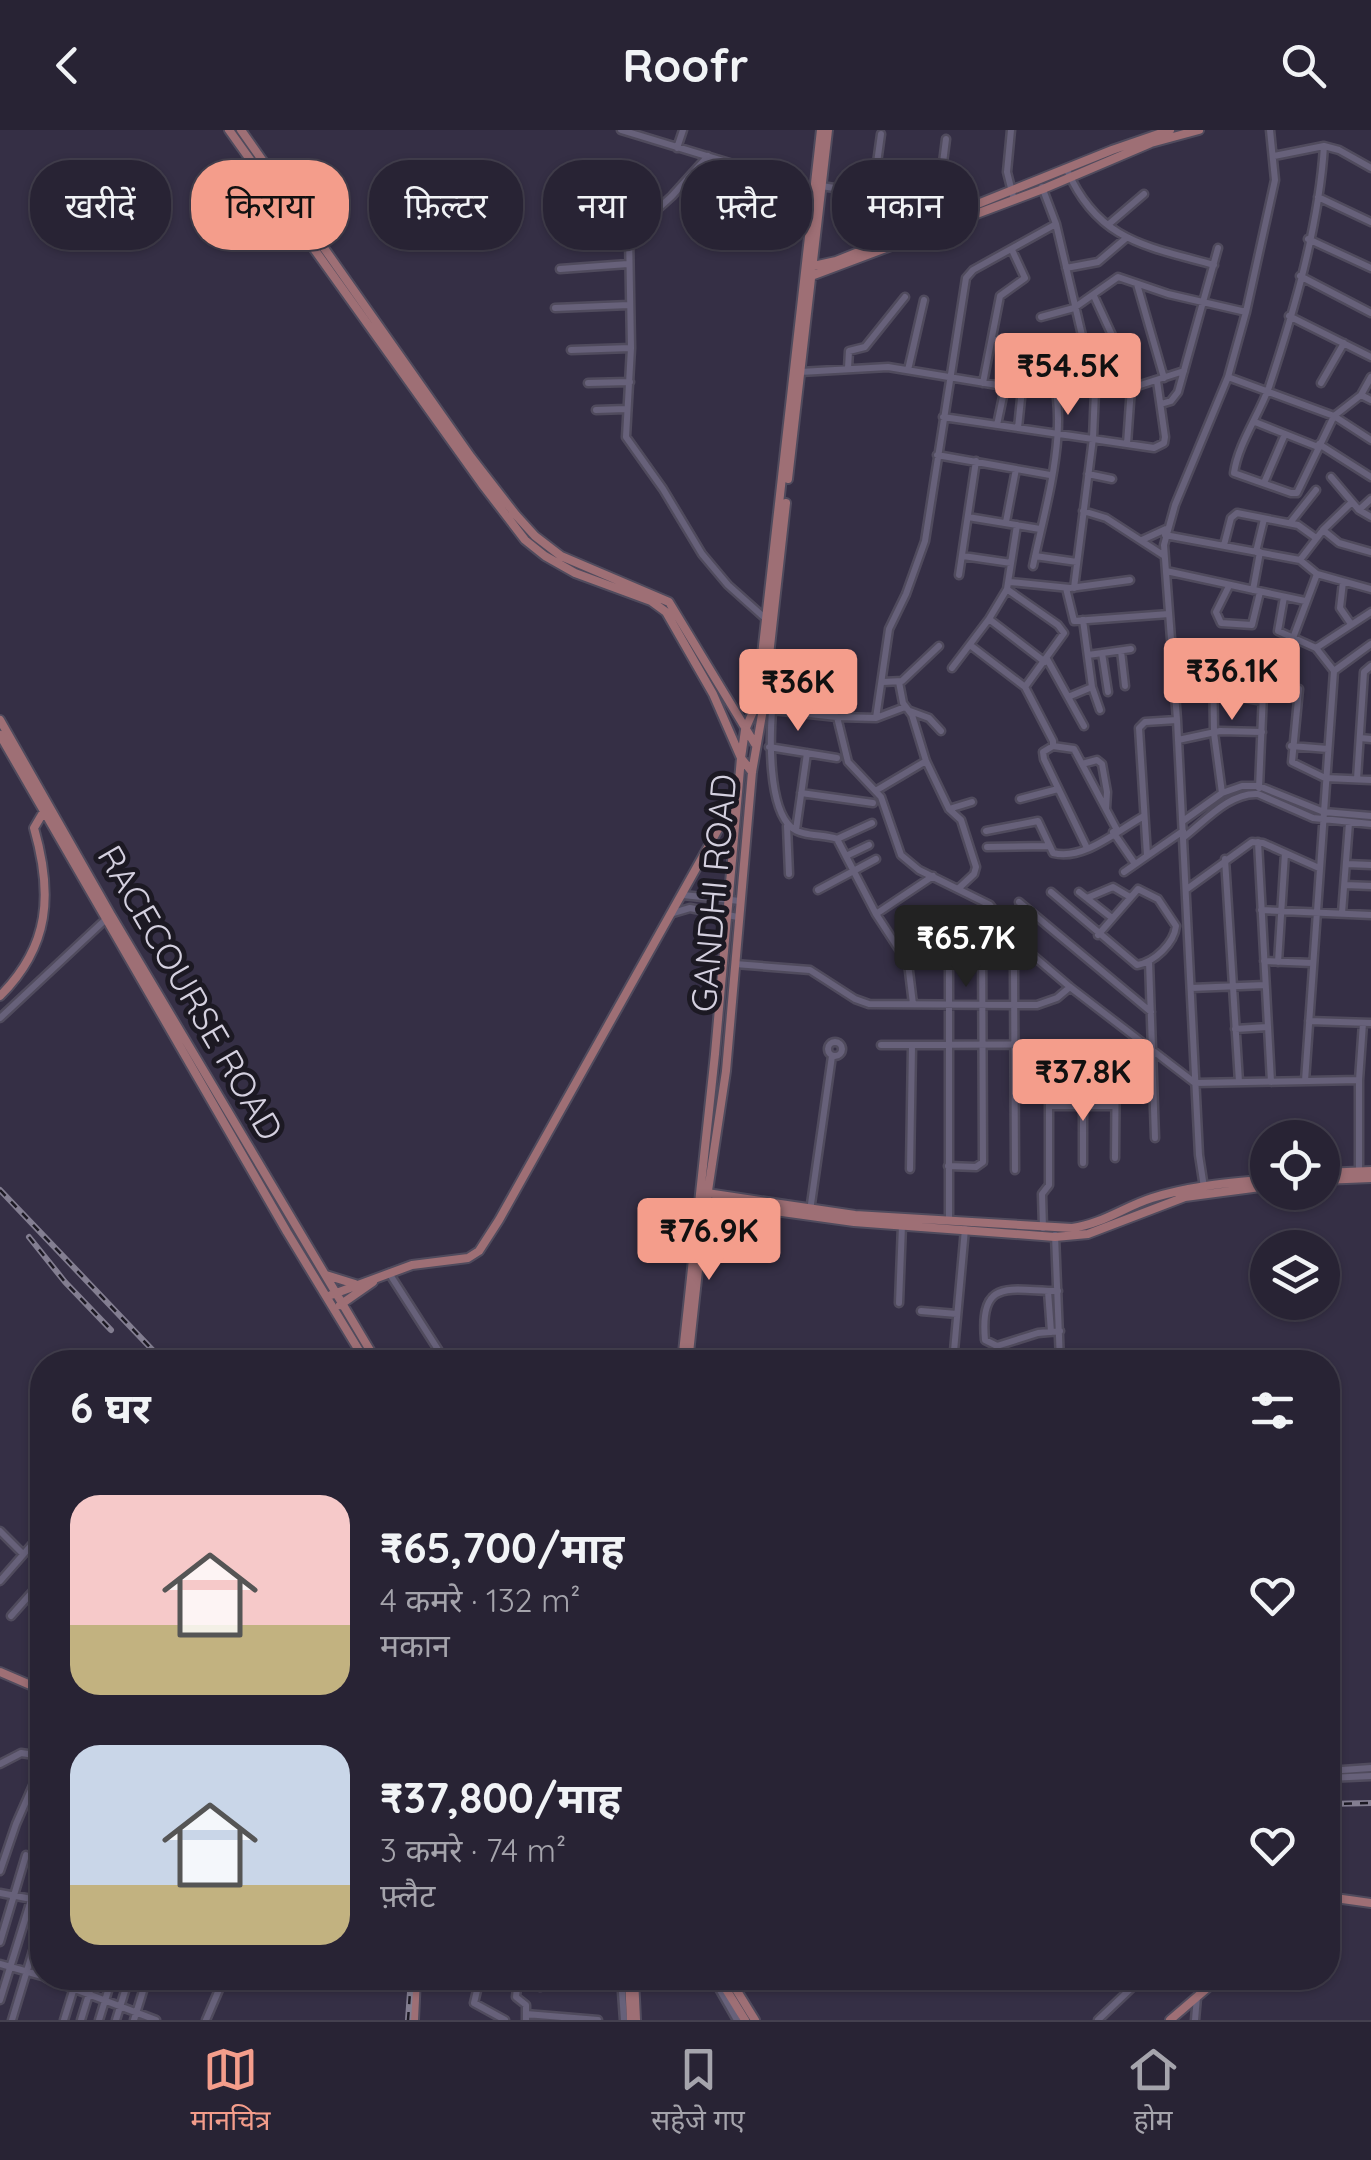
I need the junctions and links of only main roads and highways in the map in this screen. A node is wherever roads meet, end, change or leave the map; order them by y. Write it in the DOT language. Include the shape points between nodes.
graph roads {
  1 [pos="229,130"];
  2 [pos="241,130"];
  3 [pos="824,130"];
  4 [pos="1170,130"];
  5 [pos="1199,130"];
  6 [pos="1069,173"];
  7 [pos="1013,196"];
  8 [pos="808,272"];
  9 [pos="0,720"];
  10 [pos="745,730"];
  11 [pos="0,736"];
  12 [pos="755,744"];
  13 [pos="741,758"];
  14 [pos="752,772"];
  15 [pos="737,794"];
  16 [pos="44,811"];
  17 [pos="108,917"];
  18 [pos="0,996"];
  19 [pos="710,1170"];
  20 [pos="1340,1173"];
  21 [pos="1359,1174"];
  22 [pos="1371,1174"];
  23 [pos="1340,1177"];
  24 [pos="1250,1185"];
  25 [pos="732,1196"];
  26 [pos="703,1197"];
  27 [pos="810,1213"];
  28 [pos="902,1223"];
  29 [pos="966,1227"];
  30 [pos="1055,1233"];
  31 [pos="322,1273"];
  32 [pos="361,1287"];
  33 [pos="331,1295"];
  34 [pos="338,1307"];
  35 [pos="352,1318"];
  36 [pos="360,1350"];
  37 [pos="370,1350"];
  38 [pos="686,1350"];
  39 [pos="0,1672"];
  40 [pos="30,1685"];
  41 [pos="1340,1899"];
  42 [pos="1371,1904"];
  43 [pos="415,1990"];
  44 [pos="627,1990"];
  45 [pos="724,1990"];
  46 [pos="736,1990"];
  47 [pos="1205,1990"];
  48 [pos="414,2020"];
  49 [pos="630,2020"];
  50 [pos="745,2020"];
  51 [pos="755,2020"];
  52 [pos="1170,2020"];
  1 -- 13 [label="main road" via="525,540 566,568 651,602 672,620"];
  2 -- 10 [label="main road" via="528,529 561,556 670,602"];
  3 -- 8 [label="main road, GANDHI ROAD"];
  4 -- 6 [label="main road"];
  5 -- 6 [label="main road"];
  6 -- 7 [label="main road"];
  7 -- 8 [label="main road"];
  7 -- 8 [label="main road"];
  8 -- 10 [label="main road, GANDHI ROAD" via="755,707"];
  8 -- 12 [label="main road, GANDHI ROAD" via="767,709"];
  9 -- 17 [label="main road, RACECOURSE ROAD"];
  10 -- 12 [label="main road"];
  10 -- 13 [label="main road, GANDHI ROAD"];
  11 -- 16 [label="main road, RACECOURSE ROAD"];
  12 -- 14 [label="main road, GANDHI ROAD"];
  13 -- 14 [label="main road"];
  13 -- 15 [label="main road, GANDHI ROAD"];
  14 -- 19 [label="main road, GANDHI ROAD" via="726,1071"];
  15 -- 26 [label="main road, GANDHI ROAD"];
  15 -- 32 [label="main road" via="479,1251 412,1265"];
  16 -- 17 [label="main road, RACECOURSE ROAD"];
  16 -- 18 [label="main road" via="34,828 47,888 38,940"];
  17 -- 31 [label="main road, RACECOURSE ROAD"];
  17 -- 33 [label="main road, RACECOURSE ROAD"];
  19 -- 25 [label="main road"];
  19 -- 26 [label="main road, GANDHI ROAD"];
  20 -- 21 [label="main road"];
  21 -- 22 [label="main road"];
  21 -- 23 [label="main road"];
  24 -- 30 [label="main road" via="1204,1190 1088,1234"];
  25 -- 26 [label="main road"];
  25 -- 27 [label="main road"];
  26 -- 27 [label="main road"];
  26 -- 38 [label="main road, GANDHI ROAD"];
  27 -- 28 [label="main road"];
  28 -- 29 [label="main road"];
  28 -- 29 [label="main road"];
  29 -- 30 [label="main road"];
  29 -- 30 [label="main road"];
  31 -- 32 [label="main road"];
  31 -- 33 [label="main road, RACECOURSE ROAD"];
  32 -- 33 [label="main road"];
  32 -- 34 [label="main road"];
  32 -- 35 [label="main road"];
  33 -- 34 [label="main road"];
  34 -- 35 [label="main road"];
  34 -- 36 [label="main road"];
  35 -- 37 [label="main road"];
  39 -- 40 [label="main road"];
  41 -- 42 [label="main road"];
  43 -- 48 [label="main road"];
  44 -- 49 [label="main road"];
  45 -- 50 [label="main road"];
  46 -- 51 [label="main road"];
  47 -- 52 [label="main road"];
}
